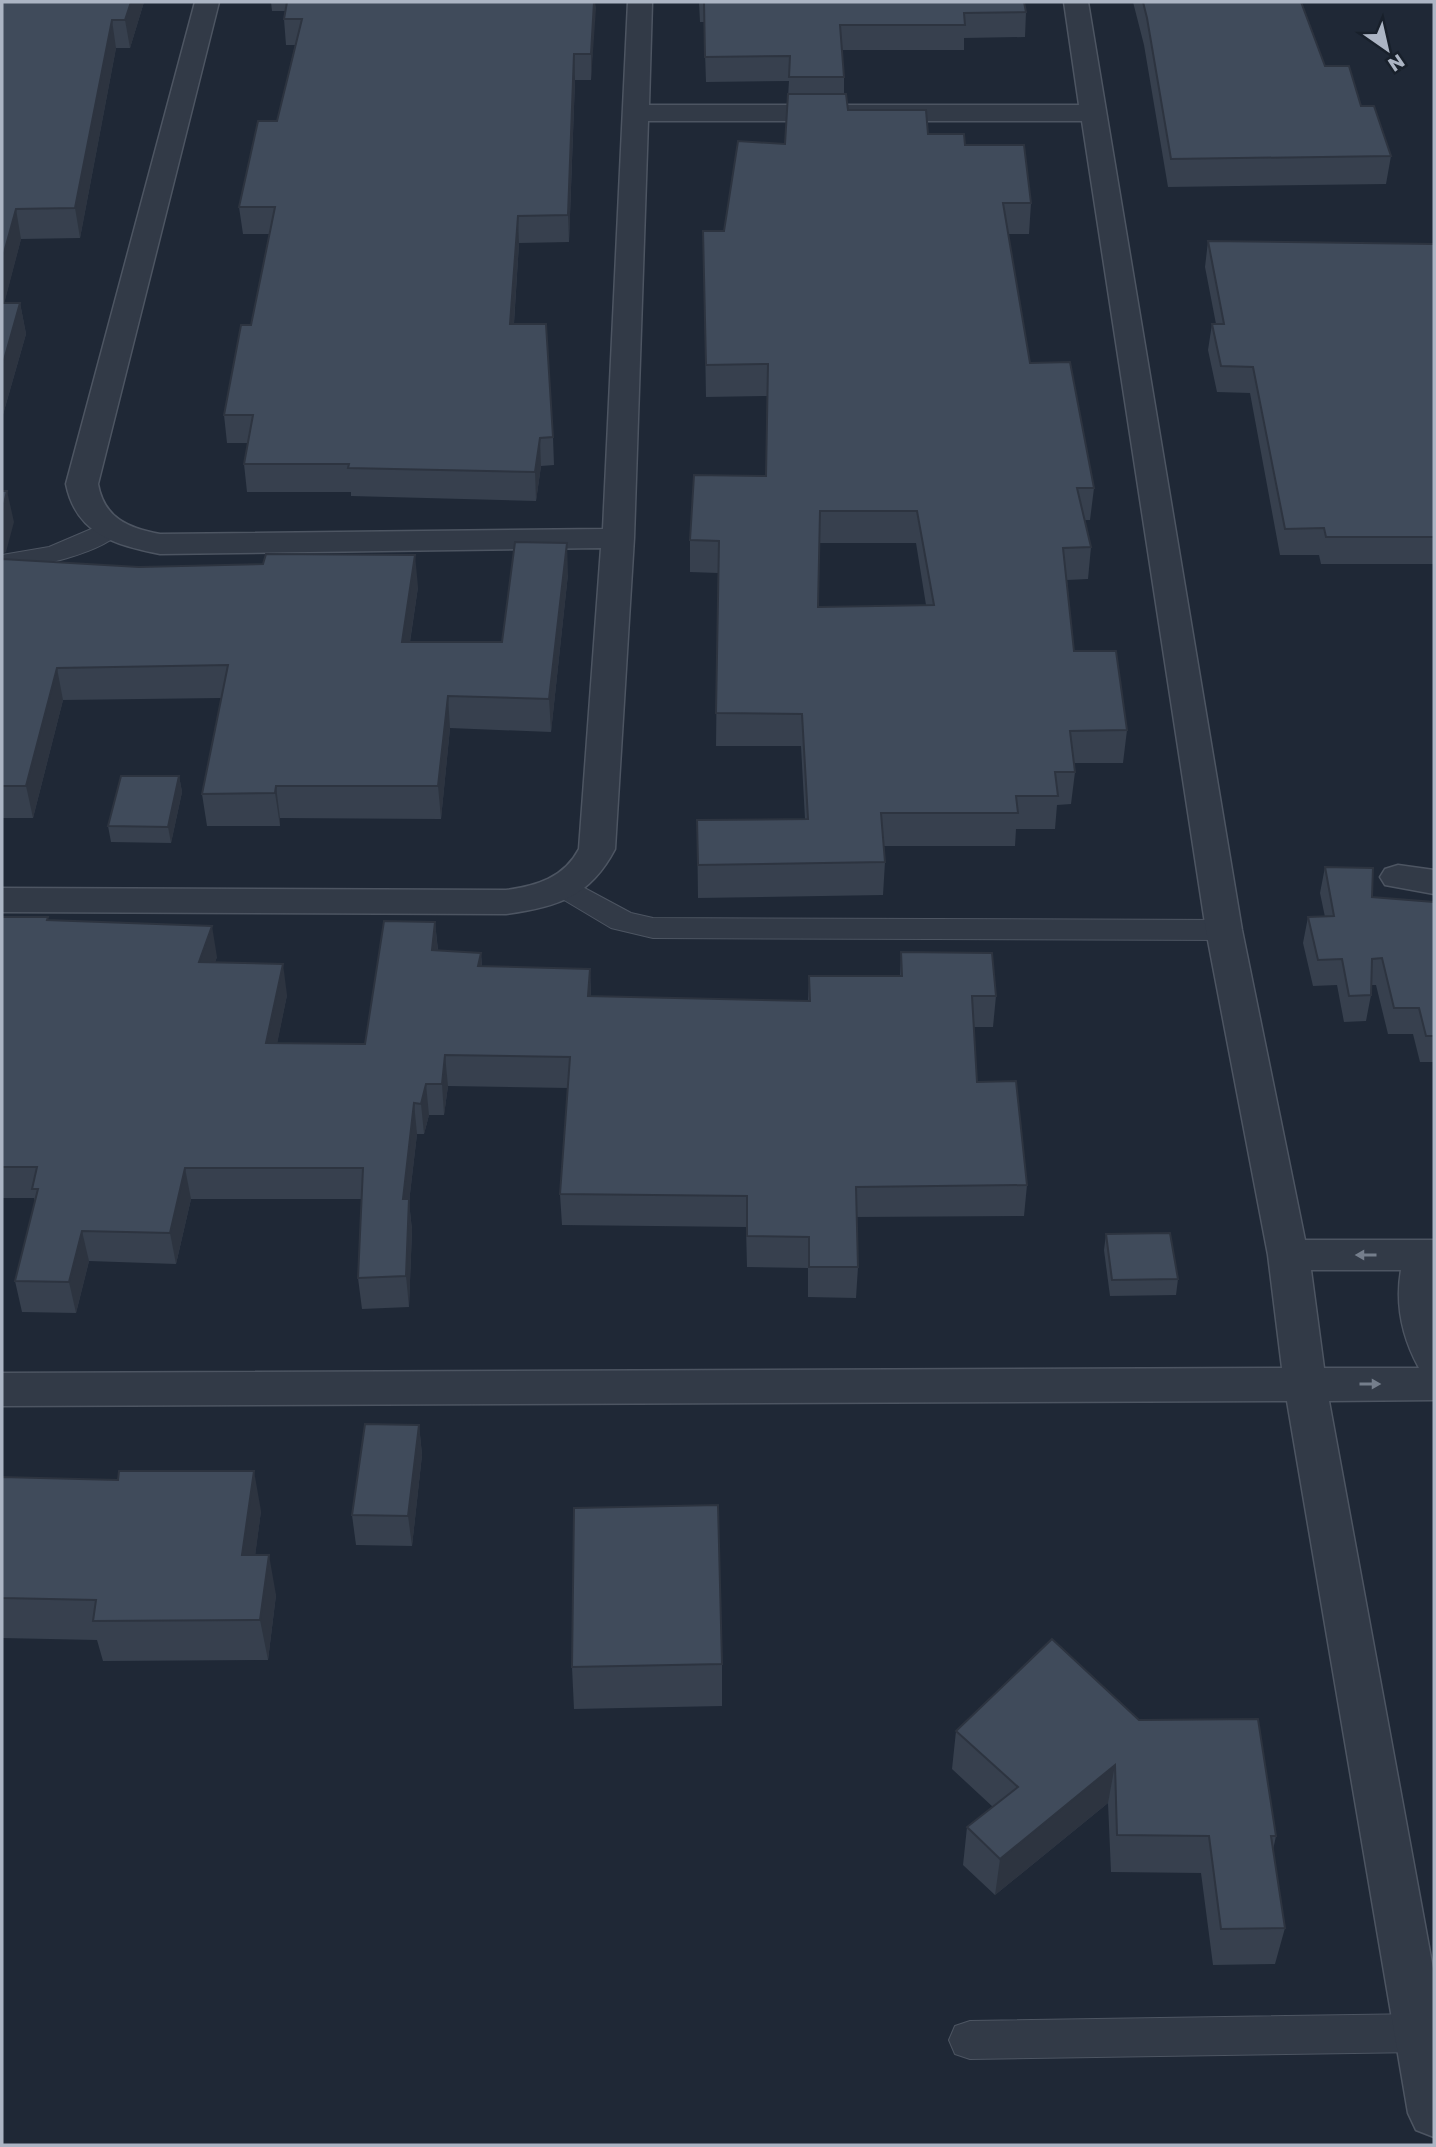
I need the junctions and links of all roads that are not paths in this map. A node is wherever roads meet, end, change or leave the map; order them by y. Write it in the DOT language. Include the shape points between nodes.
graph roads {
  1 [pos="208,2"];
  2 [pos="640,2"];
  3 [pos="1076,2"];
  4 [pos="637,113"];
  5 [pos="1094,113"];
  6 [pos="110,529"];
  7 [pos="618,538"];
  8 [pos="2,563"];
  9 [pos="1398,877"];
  10 [pos="1434,881"];
  11 [pos="564,887"];
  12 [pos="2,900"];
  13 [pos="1224,930"];
  14 [pos="1288,1255"];
  15 [pos="1430,1255"];
  16 [pos="1434,1357"];
  17 [pos="1305,1384"];
  18 [pos="1434,1384"];
  19 [pos="2,1390"];
  20 [pos="1420,2033"];
  21 [pos="970,2040"];
  22 [pos="1433,2096"];
  1 -- 6 [label="street" via="82,484 83,500"];
  2 -- 4 [label="street"];
  3 -- 5 [label="street"];
  4 -- 5 [label="street"];
  4 -- 7 [label="street"];
  5 -- 13 [label="street"];
  6 -- 7 [label="street" via="160,544"];
  6 -- 8 [label="lane" via="56,556"];
  7 -- 11 [label="street" via="597,849 591,863"];
  9 -- 10 [label="street"];
  11 -- 12 [label="street" via="506,902"];
  11 -- 13 [label="lane" via="622,921 653,928"];
  13 -- 14 [label="street"];
  15 -- 14 [label="street, one-way"];
  14 -- 17 [label="street"];
  15 -- 16 [label="street" via="1420,1275 1418,1295 1420,1317"];
  17 -- 18 [label="street, one-way"];
  17 -- 19 [label="street"];
  17 -- 20 [label="street"];
  20 -- 21 [label="lane"];
  20 -- 22 [label="street"];
}
